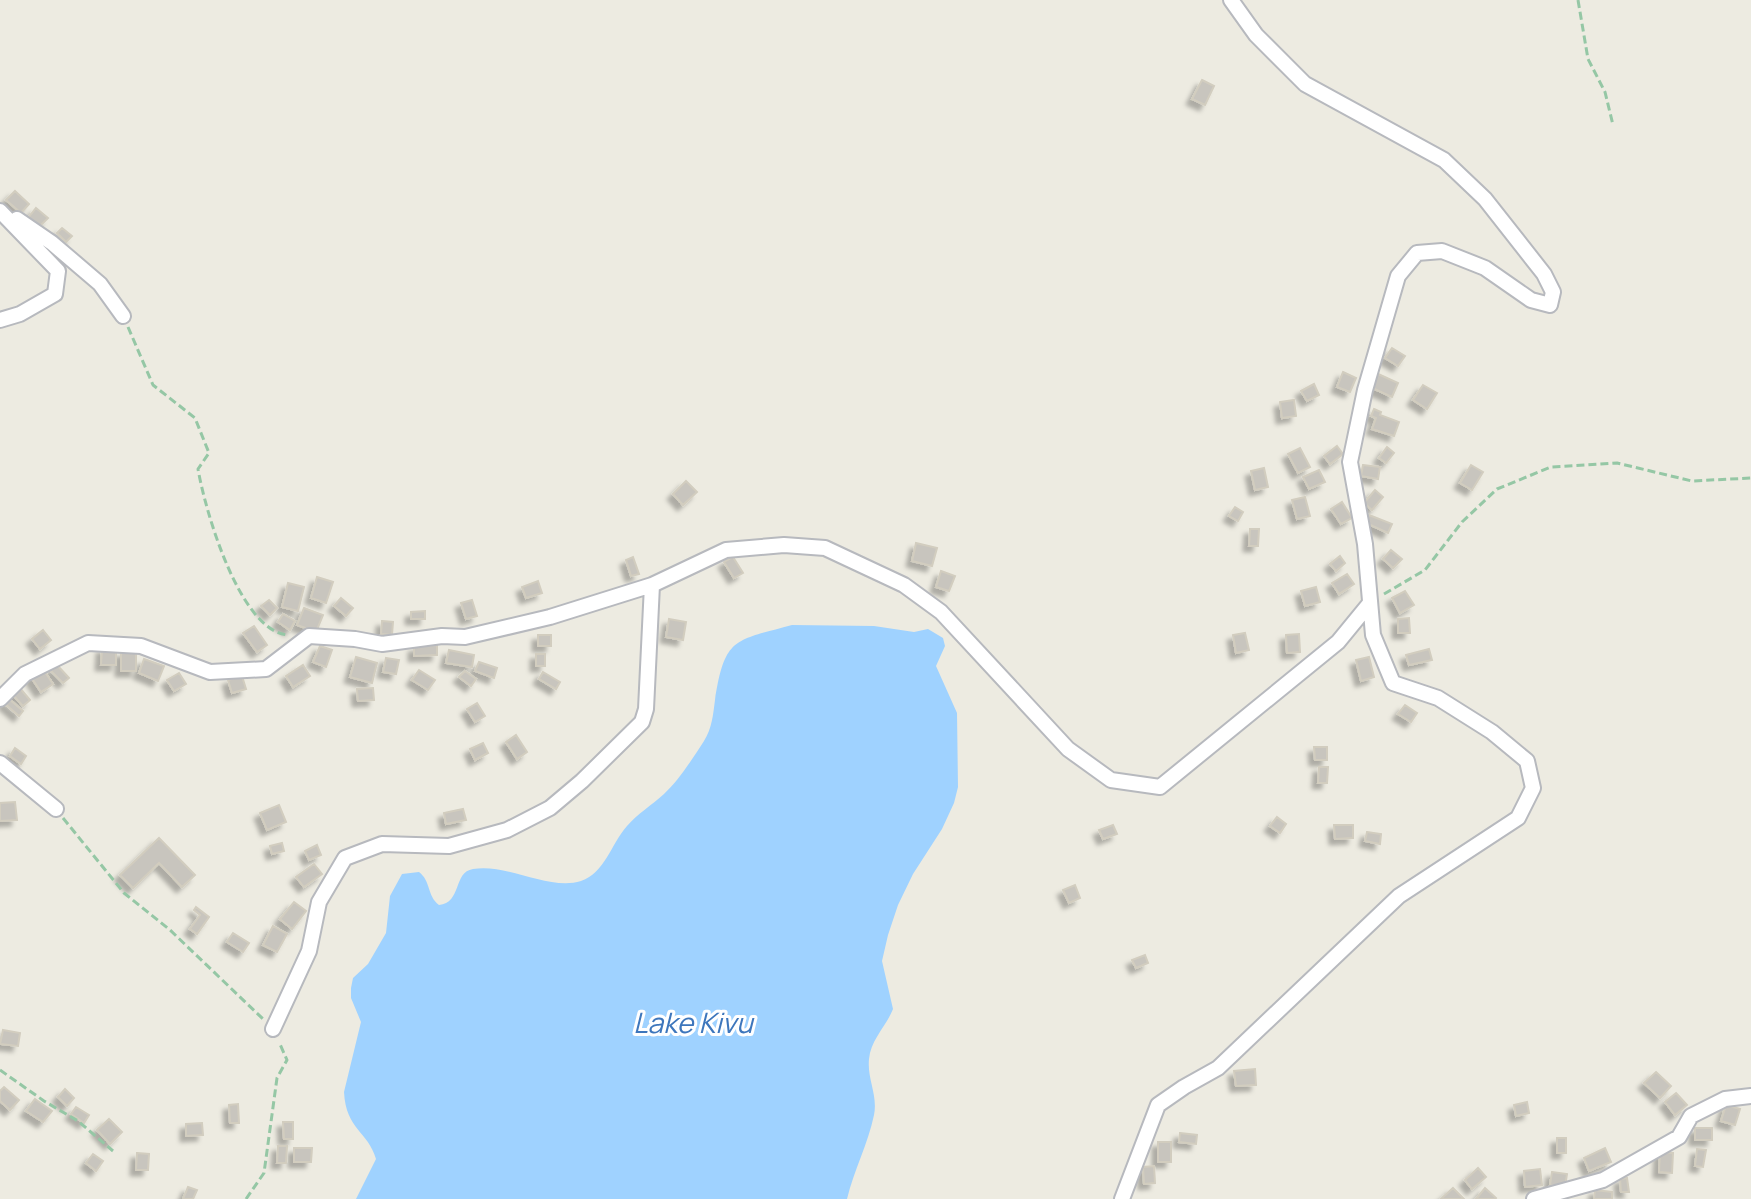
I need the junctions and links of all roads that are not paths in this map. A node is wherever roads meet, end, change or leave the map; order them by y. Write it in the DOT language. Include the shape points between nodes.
graph roads {
  1 [pos="1231,0"];
  2 [pos="0,210"];
  3 [pos="123,316"];
  4 [pos="0,320"];
  5 [pos="652,585"];
  6 [pos="1370,603"];
  7 [pos="0,699"];
  8 [pos="0,763"];
  9 [pos="56,809"];
  10 [pos="273,1029"];
  11 [pos="1751,1096"];
  12 [pos="1122,1199"];
  13 [pos="1534,1199"];
  1 -- 6 [label="street" via="1256,35 1305,84 1444,160 1485,199 1553,292 1550,305 1531,300 1485,268 1442,251 1417,253 1398,276 1350,462"];
  2 -- 3 [label="street" via="52,243 100,284"];
  2 -- 4 [label="street" via="58,271 55,294"];
  5 -- 6 [label="street" via="726,550 825,548 904,585 941,612 1068,749 1111,780 1160,787 1338,642"];
  5 -- 7 [label="street" via="465,637 382,644 309,636 266,669 210,672 141,646 88,643 25,674"];
  5 -- 10 [label="street" via="642,722 553,805 507,830 449,846 382,844 345,858 319,902 309,951"];
  6 -- 12 [label="street" via="1373,635 1393,683 1438,698 1492,732 1527,761 1533,788 1518,818 1399,896 1218,1068 1158,1105"];
  8 -- 9 [label="street"];
  11 -- 13 [label="street" via="1725,1099 1691,1116 1679,1137 1603,1180"];
}
